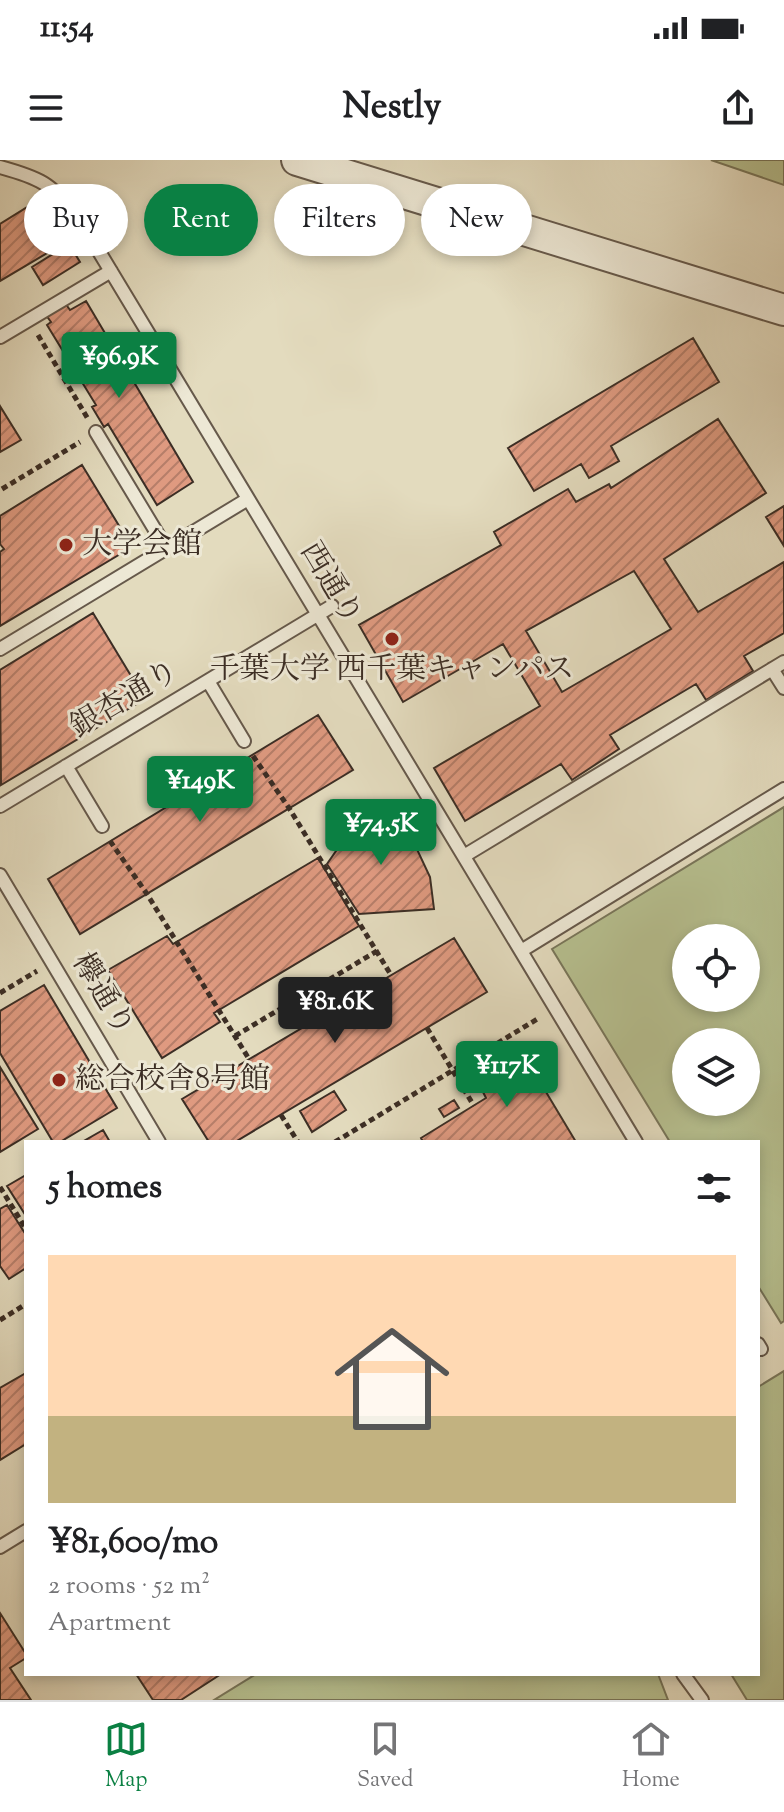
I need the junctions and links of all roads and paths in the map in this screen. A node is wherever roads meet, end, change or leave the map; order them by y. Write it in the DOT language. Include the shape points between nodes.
graph roads {
  1 [pos="297,160"];
  2 [pos="0,167"];
  3 [pos="111,271"];
  4 [pos="784,310"];
  5 [pos="32,318"];
  6 [pos="0,337"];
  7 [pos="96,432"];
  8 [pos="2,489"];
  9 [pos="248,499"];
  10 [pos="166,548"];
  11 [pos="332,606"];
  12 [pos="318,614"];
  13 [pos="0,649"];
  14 [pos="778,666"];
  15 [pos="208,681"];
  16 [pos="784,688"];
  17 [pos="244,741"];
  18 [pos="252,755"];
  19 [pos="66,766"];
  20 [pos="784,789"];
  21 [pos="0,806"];
  22 [pos="102,826"];
  23 [pos="110,841"];
  24 [pos="464,856"];
  25 [pos="0,875"];
  26 [pos="377,951"];
  27 [pos="521,951"];
  28 [pos="52,962"];
  29 [pos="391,975"];
  30 [pos="0,993"];
  31 [pos="556,1008"];
  32 [pos="427,1028"];
  33 [pos="235,1036"];
  34 [pos="249,1059"];
  35 [pos="453,1070"];
  36 [pos="474,1106"];
  37 [pos="281,1115"];
  38 [pos="158,1140"];
  39 [pos="297,1140"];
  40 [pos="338,1140"];
  41 [pos="635,1140"];
  42 [pos="0,1187"];
  43 [pos="24,1226"];
  44 [pos="24,1305"];
  45 [pos="0,1320"];
  46 [pos="24,1532"];
  47 [pos="0,1547"];
  48 [pos="684,1676"];
  49 [pos="702,1700"];
  1 -- 4 [label="street"];
  2 -- 3 [label="lane, 西通り" via="50,186 77,215"];
  3 -- 5 [label="lane"];
  3 -- 9 [label="lane, 西通り"];
  5 -- 6 [label="lane"];
  5 -- 7 [label="path" via="39,339"];
  7 -- 8 [label="path"];
  7 -- 10 [label="lane"];
  9 -- 10 [label="lane"];
  9 -- 12 [label="lane, 西通り"];
  10 -- 13 [label="lane"];
  11 -- 12 [label="lane, 銀杏通り"];
  12 -- 15 [label="lane, 銀杏通り"];
  12 -- 24 [label="lane, 西通り"];
  14 -- 16 [label="lane"];
  14 -- 24 [label="lane"];
  15 -- 17 [label="lane"];
  15 -- 19 [label="lane, 銀杏通り"];
  18 -- 26 [label="path"];
  19 -- 21 [label="lane, 銀杏通り"];
  19 -- 22 [label="lane"];
  20 -- 27 [label="lane"];
  23 -- 33 [label="path"];
  24 -- 27 [label="lane, 西通り"];
  25 -- 28 [label="lane, 欅通り"];
  26 -- 29 [label="path"];
  26 -- 33 [label="path"];
  27 -- 31 [label="lane, 西通り"];
  28 -- 30 [label="path"];
  28 -- 38 [label="lane, 欅通り"];
  31 -- 35 [label="path"];
  31 -- 41 [label="lane, 西通り"];
  32 -- 35 [label="path"];
  33 -- 34 [label="path"];
  35 -- 36 [label="path"];
  35 -- 40 [label="path"];
  37 -- 39 [label="path"];
  42 -- 43 [label="path"];
  44 -- 45 [label="path"];
  46 -- 47 [label="lane"];
  48 -- 49 [label="lane"];
}
